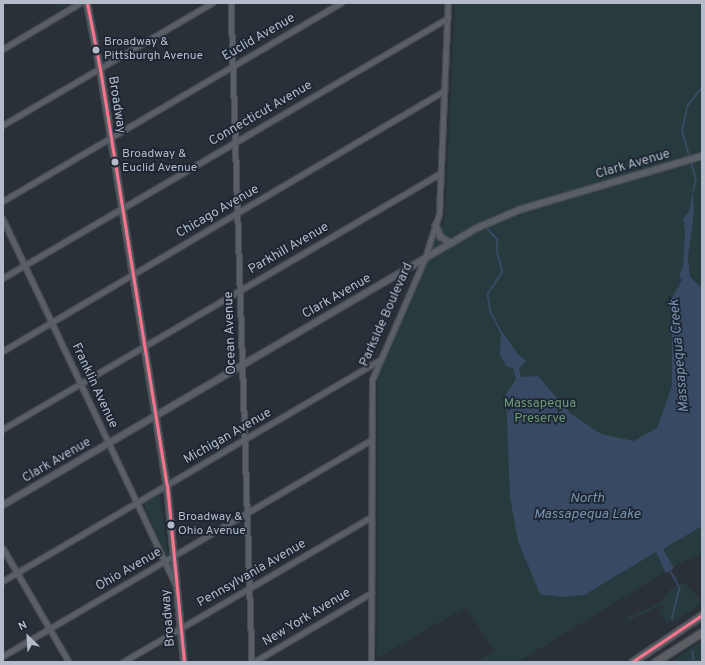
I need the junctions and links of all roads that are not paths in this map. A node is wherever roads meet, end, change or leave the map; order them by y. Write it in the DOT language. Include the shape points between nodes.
graph roads {
  1 [pos="80,3"];
  2 [pos="87,3"];
  3 [pos="212,3"];
  4 [pos="231,3"];
  5 [pos="341,3"];
  6 [pos="448,3"];
  7 [pos="448,18"];
  8 [pos="3,50"];
  9 [pos="233,66"];
  10 [pos="100,69"];
  11 [pos="444,91"];
  12 [pos="3,125"];
  13 [pos="110,138"];
  14 [pos="236,142"];
  15 [pos="702,156"];
  16 [pos="441,173"];
  17 [pos="3,201"];
  18 [pos="123,208"];
  19 [pos="237,213"];
  20 [pos="3,219"];
  21 [pos="436,225"];
  22 [pos="451,243"];
  23 [pos="425,258"];
  24 [pos="25,265"];
  25 [pos="132,276"];
  26 [pos="3,278"];
  27 [pos="240,290"];
  28 [pos="52,322"];
  29 [pos="143,347"];
  30 [pos="3,351"];
  31 [pos="380,360"];
  32 [pos="243,365"];
  33 [pos="81,384"];
  34 [pos="155,416"];
  35 [pos="3,429"];
  36 [pos="245,440"];
  37 [pos="370,442"];
  38 [pos="109,443"];
  39 [pos="166,485"];
  40 [pos="137,502"];
  41 [pos="3,505"];
  42 [pos="247,514"];
  43 [pos="370,517"];
  44 [pos="3,548"];
  45 [pos="174,556"];
  46 [pos="165,561"];
  47 [pos="17,572"];
  48 [pos="3,581"];
  49 [pos="250,589"];
  50 [pos="178,590"];
  51 [pos="371,593"];
  52 [pos="702,615"];
  53 [pos="182,627"];
  54 [pos="50,629"];
  55 [pos="702,632"];
  56 [pos="3,656"];
  57 [pos="70,662"];
  58 [pos="123,662"];
  59 [pos="184,662"];
  60 [pos="253,662"];
  61 [pos="371,662"];
  62 [pos="632,662"];
  63 [pos="655,662"];
  1 -- 8 [label="street"];
  2 -- 10 [label="main road, Broadway"];
  3 -- 10 [label="street"];
  4 -- 9 [label="street, Ocean Avenue"];
  5 -- 9 [label="street, Euclid Avenue"];
  6 -- 7 [label="street, Parkside Boulevard"];
  7 -- 11 [label="street, Parkside Boulevard"];
  7 -- 14 [label="street, Connecticut Avenue"];
  9 -- 13 [label="street, Euclid Avenue"];
  9 -- 14 [label="street, Ocean Avenue"];
  10 -- 12 [label="street"];
  10 -- 13 [label="main road, Broadway"];
  11 -- 16 [label="street, Parkside Boulevard"];
  11 -- 19 [label="street, Chicago Avenue"];
  13 -- 17 [label="street, Euclid Avenue"];
  13 -- 18 [label="main road, Broadway"];
  14 -- 18 [label="street, Connecticut Avenue"];
  14 -- 19 [label="street, Ocean Avenue"];
  15 -- 22 [label="street, Clark Avenue" via="498,217"];
  16 -- 21 [label="street, Parkside Boulevard"];
  16 -- 27 [label="street, Parkhill Avenue"];
  18 -- 24 [label="street, Connecticut Avenue"];
  18 -- 25 [label="main road, Broadway"];
  19 -- 25 [label="street, Chicago Avenue"];
  19 -- 27 [label="street, Ocean Avenue"];
  20 -- 24 [label="street, Franklin Avenue"];
  21 -- 22 [label="street" via="441,237"];
  21 -- 23 [label="street, Parkside Boulevard"];
  22 -- 23 [label="street, Clark Avenue"];
  23 -- 31 [label="street, Parkside Boulevard"];
  23 -- 32 [label="street, Clark Avenue"];
  24 -- 26 [label="street, Connecticut Avenue"];
  24 -- 28 [label="street, Franklin Avenue"];
  25 -- 28 [label="street, Chicago Avenue"];
  25 -- 29 [label="main road, Broadway"];
  27 -- 29 [label="street, Parkhill Avenue"];
  27 -- 32 [label="street, Ocean Avenue"];
  28 -- 30 [label="street, Chicago Avenue"];
  28 -- 33 [label="street, Franklin Avenue"];
  29 -- 33 [label="street, Parkhill Avenue"];
  29 -- 34 [label="main road, Broadway"];
  31 -- 36 [label="street, Michigan Avenue"];
  31 -- 37 [label="street, Parkside Boulevard" via="372,380"];
  32 -- 34 [label="street, Clark Avenue"];
  32 -- 36 [label="street, Ocean Avenue"];
  33 -- 35 [label="street, Parkhill Avenue"];
  33 -- 38 [label="street, Franklin Avenue"];
  34 -- 38 [label="street, Clark Avenue"];
  34 -- 39 [label="main road, Broadway"];
  36 -- 39 [label="street, Michigan Avenue"];
  36 -- 42 [label="street, Ocean Avenue"];
  37 -- 42 [label="street, Ohio Avenue"];
  37 -- 43 [label="street, Parkside Boulevard"];
  38 -- 40 [label="street, Franklin Avenue"];
  38 -- 41 [label="street, Clark Avenue"];
  39 -- 40 [label="street, Michigan Avenue"];
  39 -- 45 [label="main road, Broadway"];
  40 -- 46 [label="street, Franklin Avenue"];
  40 -- 47 [label="street, Michigan Avenue"];
  42 -- 45 [label="street, Ohio Avenue"];
  42 -- 49 [label="street, Ocean Avenue"];
  43 -- 49 [label="street, Pennsylvania Avenue"];
  43 -- 51 [label="street, Parkside Boulevard"];
  44 -- 47 [label="street"];
  45 -- 46 [label="street, Ohio Avenue"];
  45 -- 50 [label="main road, Broadway"];
  46 -- 50 [label="street, Franklin Avenue"];
  46 -- 54 [label="street, Ohio Avenue"];
  47 -- 48 [label="street, Michigan Avenue"];
  47 -- 54 [label="street"];
  49 -- 53 [label="street, Pennsylvania Avenue"];
  49 -- 60 [label="street, Ocean Avenue"];
  50 -- 53 [label="main road, Broadway"];
  51 -- 60 [label="street, New York Avenue"];
  51 -- 61 [label="street, Parkside Boulevard"];
  52 -- 62 [label="highway"];
  53 -- 58 [label="street, Pennsylvania Avenue"];
  53 -- 59 [label="main road, Broadway"];
  54 -- 56 [label="street, Ohio Avenue"];
  54 -- 57 [label="street"];
  55 -- 63 [label="highway"];
}
